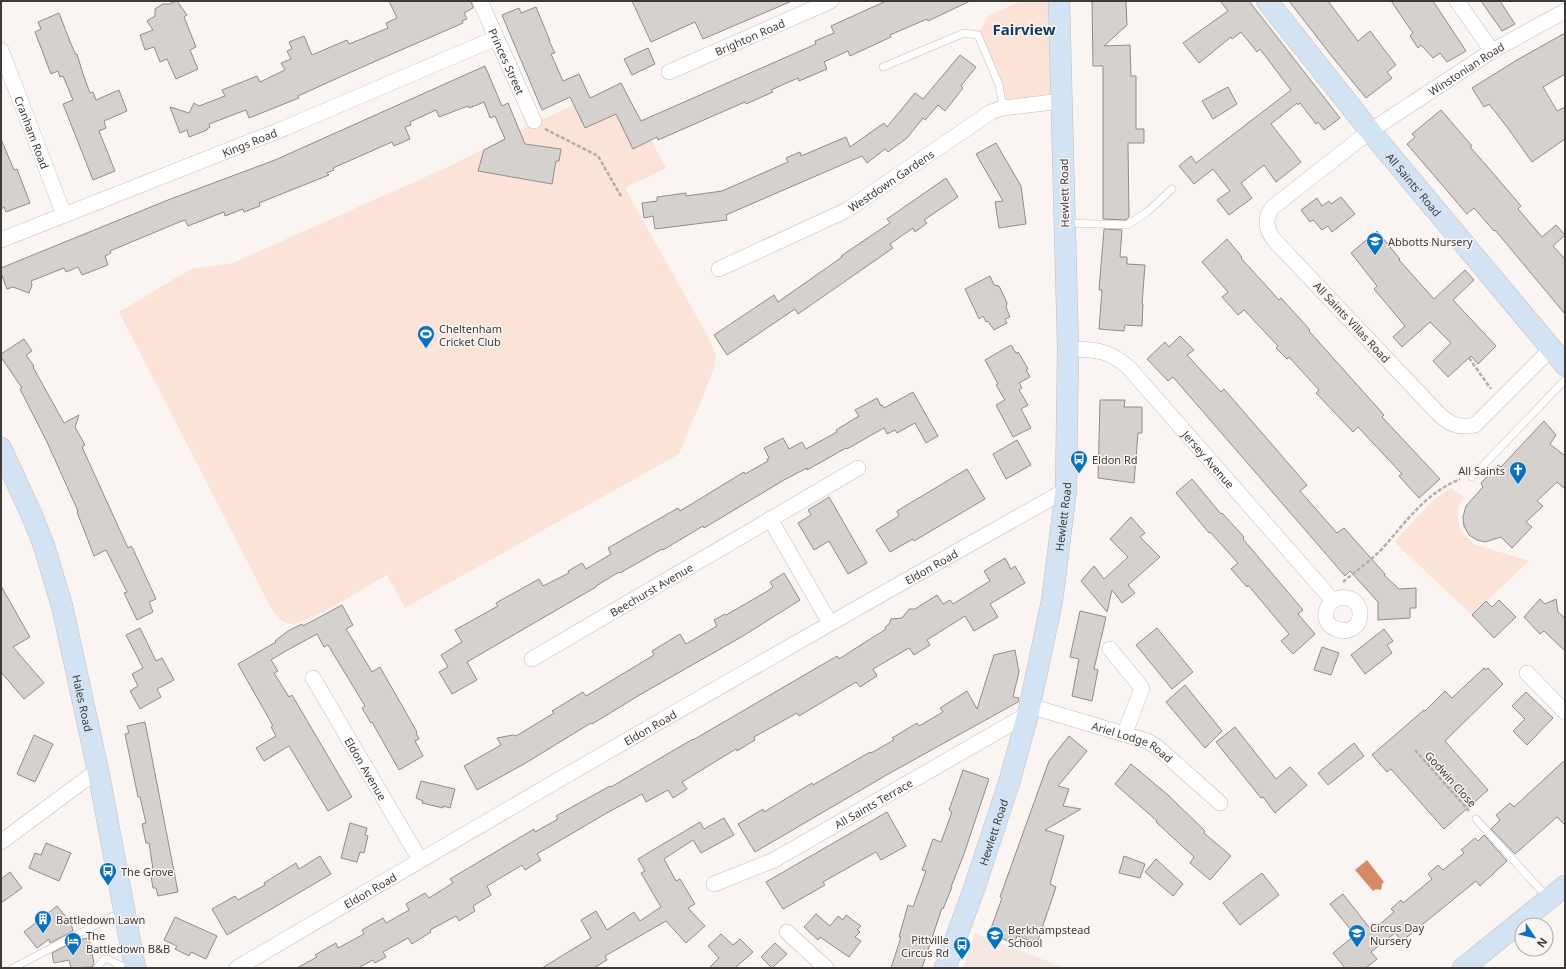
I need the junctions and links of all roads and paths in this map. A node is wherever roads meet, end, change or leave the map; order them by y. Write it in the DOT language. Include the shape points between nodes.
graph roads {
  1 [pos="831,1"];
  2 [pos="1059,1"];
  3 [pos="1267,1"];
  4 [pos="1457,1"];
  5 [pos="485,3"];
  6 [pos="1565,10"];
  7 [pos="496,38"];
  8 [pos="1,50"];
  9 [pos="1492,51"];
  10 [pos="882,67"];
  11 [pos="669,72"];
  12 [pos="1062,101"];
  13 [pos="1003,108"];
  14 [pos="534,121"];
  15 [pos="1370,131"];
  16 [pos="1172,189"];
  17 [pos="622,198"];
  18 [pos="64,215"];
  19 [pos="1065,223"];
  20 [pos="1,240"];
  21 [pos="719,269"];
  22 [pos="1068,349"];
  23 [pos="1551,349"];
  24 [pos="1469,358"];
  25 [pos="1565,365"];
  26 [pos="1565,380"];
  27 [pos="1499,401"];
  28 [pos="1,448"];
  29 [pos="858,468"];
  30 [pos="1472,477"];
  31 [pos="1066,490"];
  32 [pos="770,519"];
  33 [pos="1330,598"];
  34 [pos="830,623"];
  35 [pos="1110,649"];
  36 [pos="532,659"];
  37 [pos="1527,673"];
  38 [pos="313,678"];
  39 [pos="1029,710"];
  40 [pos="1565,712"];
  41 [pos="1125,733"];
  42 [pos="1415,750"];
  43 [pos="98,770"];
  44 [pos="1220,804"];
  45 [pos="1476,819"];
  46 [pos="1,842"];
  47 [pos="420,860"];
  48 [pos="714,884"];
  49 [pos="1557,892"];
  50 [pos="124,912"];
  51 [pos="787,932"];
  52 [pos="134,967"];
  53 [pos="13,968"];
  54 [pos="97,968"];
  55 [pos="237,968"];
  56 [pos="826,968"];
  57 [pos="945,968"];
  58 [pos="1463,968"];
  1 -- 11 [label="street, Brighton Road"];
  2 -- 12 [label="street, Hewlett Road"];
  3 -- 15 [label="street, All Saints' Road"];
  4 -- 9 [label="street"];
  5 -- 7 [label="street, Princes Street"];
  6 -- 9 [label="street, Winstonian Road"];
  7 -- 14 [label="street, Princes Street"];
  7 -- 18 [label="street, Kings Road" via="285,128"];
  8 -- 18 [label="street, Cranham Road"];
  9 -- 15 [label="street, Winstonian Road"];
  10 -- 13 [label="lane" via="964,33 978,35 999,85"];
  12 -- 13 [label="street, Westdown Gardens"];
  12 -- 19 [label="street, Hewlett Road"];
  13 -- 21 [label="street, Westdown Gardens" via="991,112 848,210"];
  14 -- 17 [label="path" via="548,131 598,156"];
  15 -- 23 [label="street, All Saints' Road"];
  15 -- 27 [label="street, All Saints Villas Road" via="1272,207 1266,219 1268,232 1448,422 1461,426 1475,425"];
  16 -- 19 [label="lane" via="1147,212 1124,226"];
  18 -- 20 [label="street, Kings Road"];
  19 -- 22 [label="street, Hewlett Road"];
  22 -- 31 [label="street, Hewlett Road"];
  22 -- 33 [label="street, Jersey Avenue" via="1097,350 1123,362"];
  23 -- 25 [label="street, All Saints' Road"];
  23 -- 27 [label="street, All Saints Villas Road"];
  24 -- 27 [label="path"];
  26 -- 30 [label="lane"];
  28 -- 43 [label="street, Hales Road" via="33,518 53,575 70,638"];
  29 -- 32 [label="street, Beechurst Avenue"];
  30 -- 33 [label="path" via="1465,477 1446,485 1428,498 1380,551"];
  31 -- 34 [label="street, Eldon Road"];
  31 -- 39 [label="street, Hewlett Road" via="1052,601"];
  32 -- 34 [label="street"];
  32 -- 36 [label="street, Beechurst Avenue"];
  34 -- 47 [label="street, Eldon Road"];
  35 -- 41 [label="street" via="1142,688"];
  37 -- 40 [label="street"];
  38 -- 47 [label="street, Eldon Avenue"];
  39 -- 41 [label="street, Ariel Lodge Road"];
  39 -- 48 [label="street, All Saints Terrace" via="774,860"];
  39 -- 57 [label="street, Hewlett Road" via="1009,783"];
  41 -- 44 [label="street, Ariel Lodge Road" via="1156,746"];
  42 -- 45 [label="path, Godwin Close"];
  43 -- 46 [label="street"];
  43 -- 50 [label="street, Hales Road"];
  45 -- 49 [label="lane"];
  47 -- 55 [label="street, Eldon Road"];
  49 -- 58 [label="street"];
  50 -- 52 [label="street, Hales Road"];
  50 -- 53 [label="lane"];
  51 -- 56 [label="street"];
  52 -- 54 [label="lane" via="121,966 104,959"];
}
